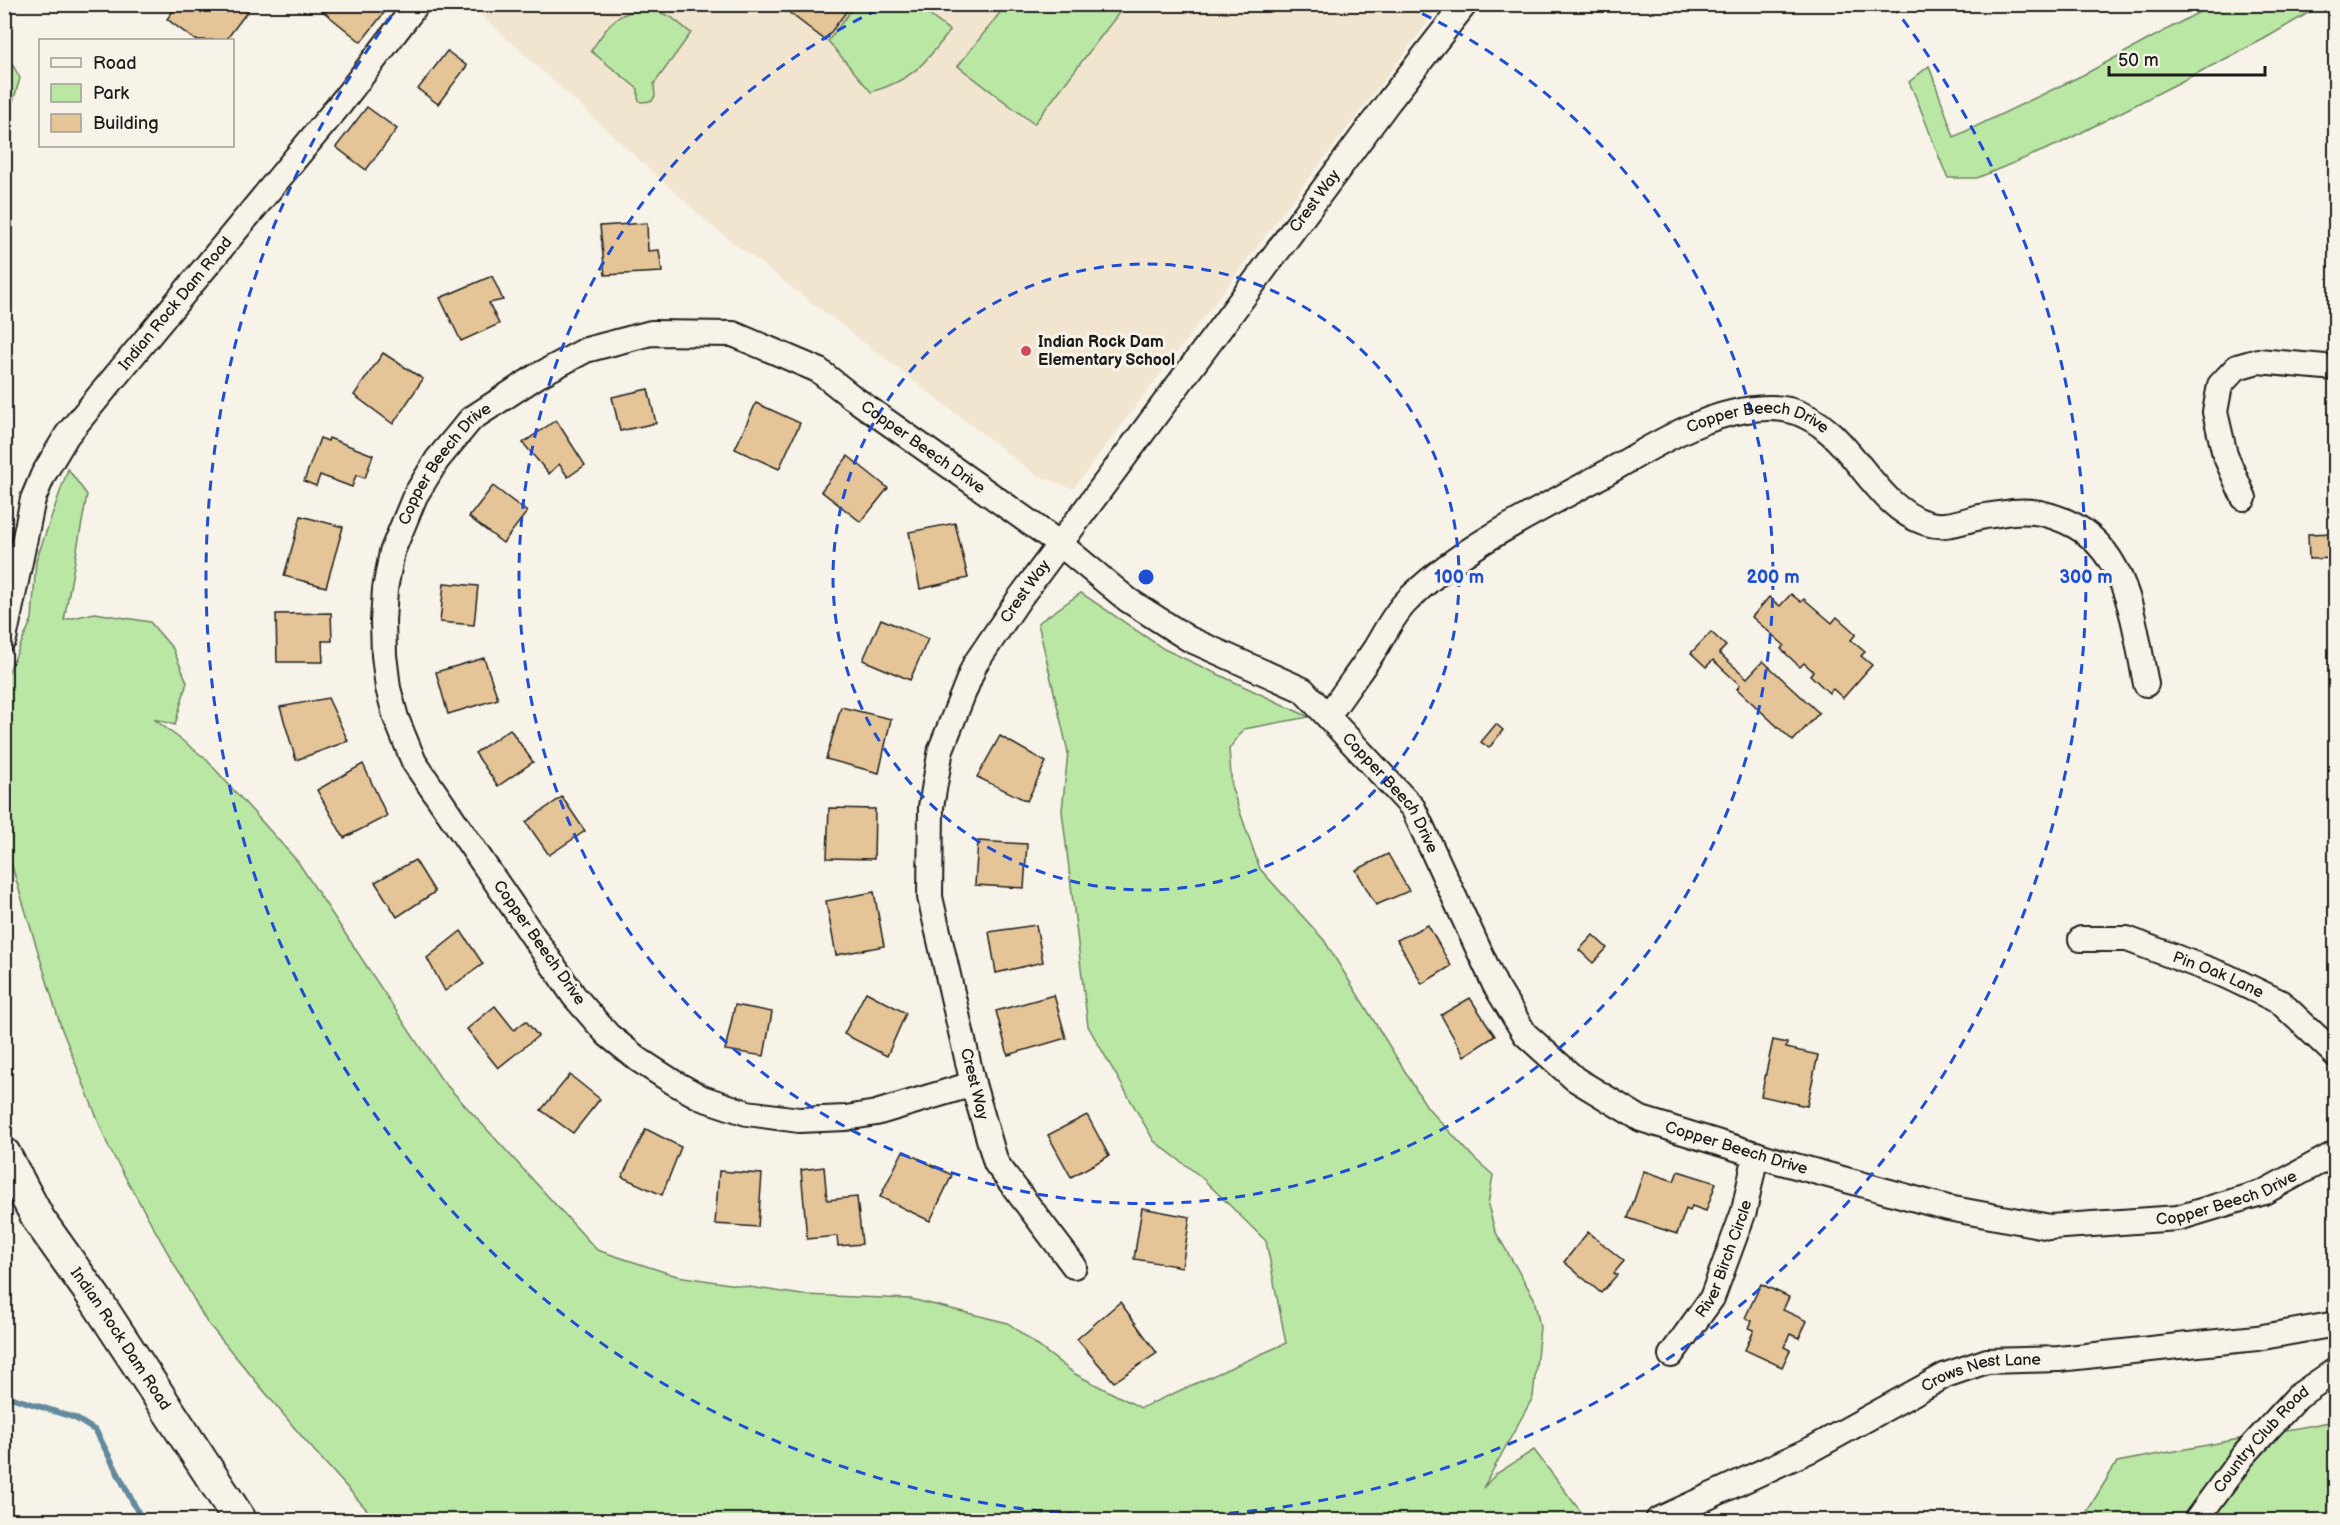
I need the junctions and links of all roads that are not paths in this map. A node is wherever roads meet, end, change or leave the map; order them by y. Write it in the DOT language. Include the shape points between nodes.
graph roads {
  1 [pos="417,4"];
  2 [pos="1465,4"];
  3 [pos="2336,368"];
  4 [pos="2244,498"];
  5 [pos="1060,544"];
  6 [pos="4,639"];
  7 [pos="2146,684"];
  8 [pos="1328,716"];
  9 [pos="2081,939"];
  10 [pos="2336,1055"];
  11 [pos="973,1084"];
  12 [pos="2336,1153"];
  13 [pos="4,1154"];
  14 [pos="1756,1154"];
  15 [pos="1074,1266"];
  16 [pos="2336,1324"];
  17 [pos="1671,1355"];
  18 [pos="2336,1370"];
  19 [pos="240,1521"];
  20 [pos="1658,1521"];
  21 [pos="2196,1521"];
  1 -- 6 [label="street, Indian Rock Dam Road" via="341,103 67,435 33,499"];
  2 -- 5 [label="street, Crest Way"];
  3 -- 4 [label="street" via="2258,361 2237,367 2220,385 2215,412 2225,455"];
  5 -- 8 [label="street, Copper Beech Drive" via="1128,600 1189,639 1303,690"];
  5 -- 11 [label="street, Crest Way" via="975,664 941,749 933,795 930,897"];
  5 -- 11 [label="street, Copper Beech Drive" via="818,370 733,334 651,333 586,350 471,418 437,460 415,496 392,552 384,589 388,687 414,762 574,996 608,1035 639,1060 702,1098 747,1113 789,1119 876,1113"];
  7 -- 8 [label="street, Copper Beech Drive" via="2125,586 2103,548 2078,527 2030,510 1948,526 1928,524 1907,515 1820,423 1789,410 1763,410 1734,413 1698,424 1451,562 1404,604"];
  8 -- 14 [label="street, Copper Beech Drive" via="1413,808 1495,985 1525,1034 1575,1079 1641,1119"];
  9 -- 10 [label="street, Pin Oak Lane" via="2127,939 2226,976 2280,1002"];
  11 -- 15 [label="street, Crest Way" via="996,1163"];
  12 -- 14 [label="street, Copper Beech Drive" via="2264,1192 2178,1218 2050,1227 1948,1208"];
  13 -- 19 [label="main road, Indian Rock Dam Road" via="39,1220"];
  14 -- 17 [label="street, River Birch Circle" via="1744,1211 1712,1298"];
  16 -- 20 [label="street, Crows Nest Lane" via="2257,1338 2059,1359 1987,1361 1946,1375 1812,1449"];
  18 -- 21 [label="street, Country Club Road" via="2298,1396 2242,1456"];
}
